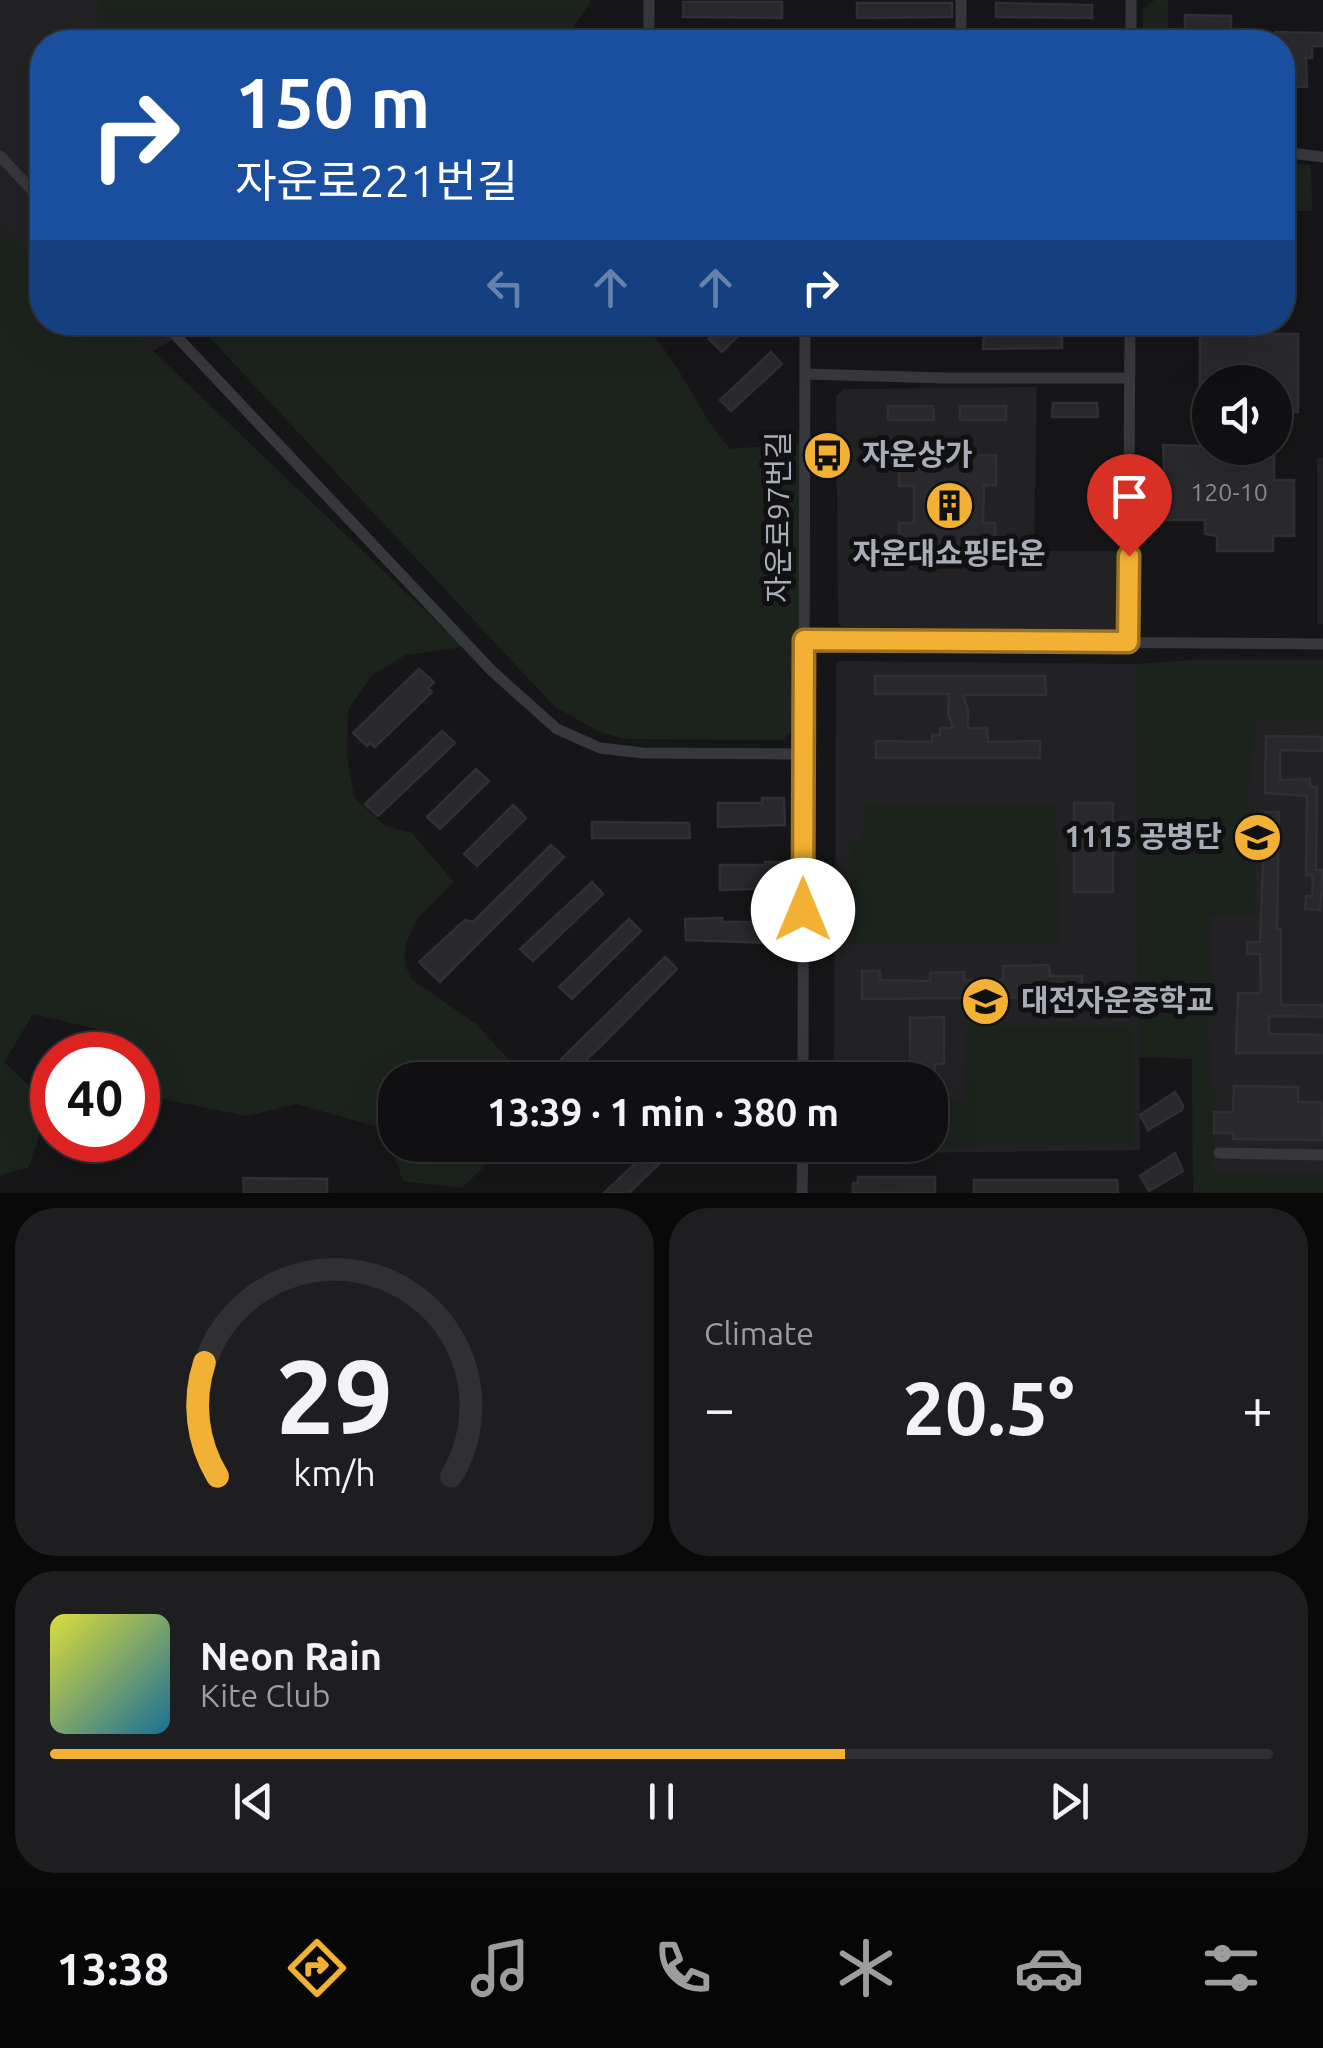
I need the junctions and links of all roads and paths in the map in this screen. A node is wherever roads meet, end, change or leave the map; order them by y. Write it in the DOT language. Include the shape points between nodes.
graph roads {
  1 [pos="649,0"];
  2 [pos="961,0"];
  3 [pos="1131,0"];
  4 [pos="648,30"];
  5 [pos="960,30"];
  6 [pos="1131,30"];
  7 [pos="1295,154"];
  8 [pos="0,156"];
  9 [pos="1323,157"];
  10 [pos="30,189"];
  11 [pos="175,335"];
  12 [pos="805,335"];
  13 [pos="1130,335"];
  14 [pos="805,374"];
  15 [pos="1129,378"];
  16 [pos="804,640"];
  17 [pos="1128,642"];
  18 [pos="1323,644"];
  19 [pos="804,754"];
  20 [pos="803,1062"];
  21 [pos="1219,1153"];
  22 [pos="1323,1155"];
  23 [pos="802,1162"];
  24 [pos="802,1193"];
  1 -- 4 [label="street"];
  2 -- 5 [label="street"];
  3 -- 6 [label="street"];
  7 -- 9 [label="street"];
  8 -- 10 [label="street"];
  11 -- 19 [label="street" via="492,671 557,729 600,748 643,753"];
  12 -- 14 [label="street, 자운로97번길"];
  13 -- 15 [label="street"];
  14 -- 15 [label="street"];
  14 -- 16 [label="street, 자운로97번길"];
  15 -- 17 [label="street"];
  16 -- 17 [label="street"];
  16 -- 19 [label="street, 자운로97번길"];
  17 -- 18 [label="street"];
  19 -- 20 [label="street, 자운로97번길"];
  21 -- 22 [label="street"];
  23 -- 24 [label="street"];
}
